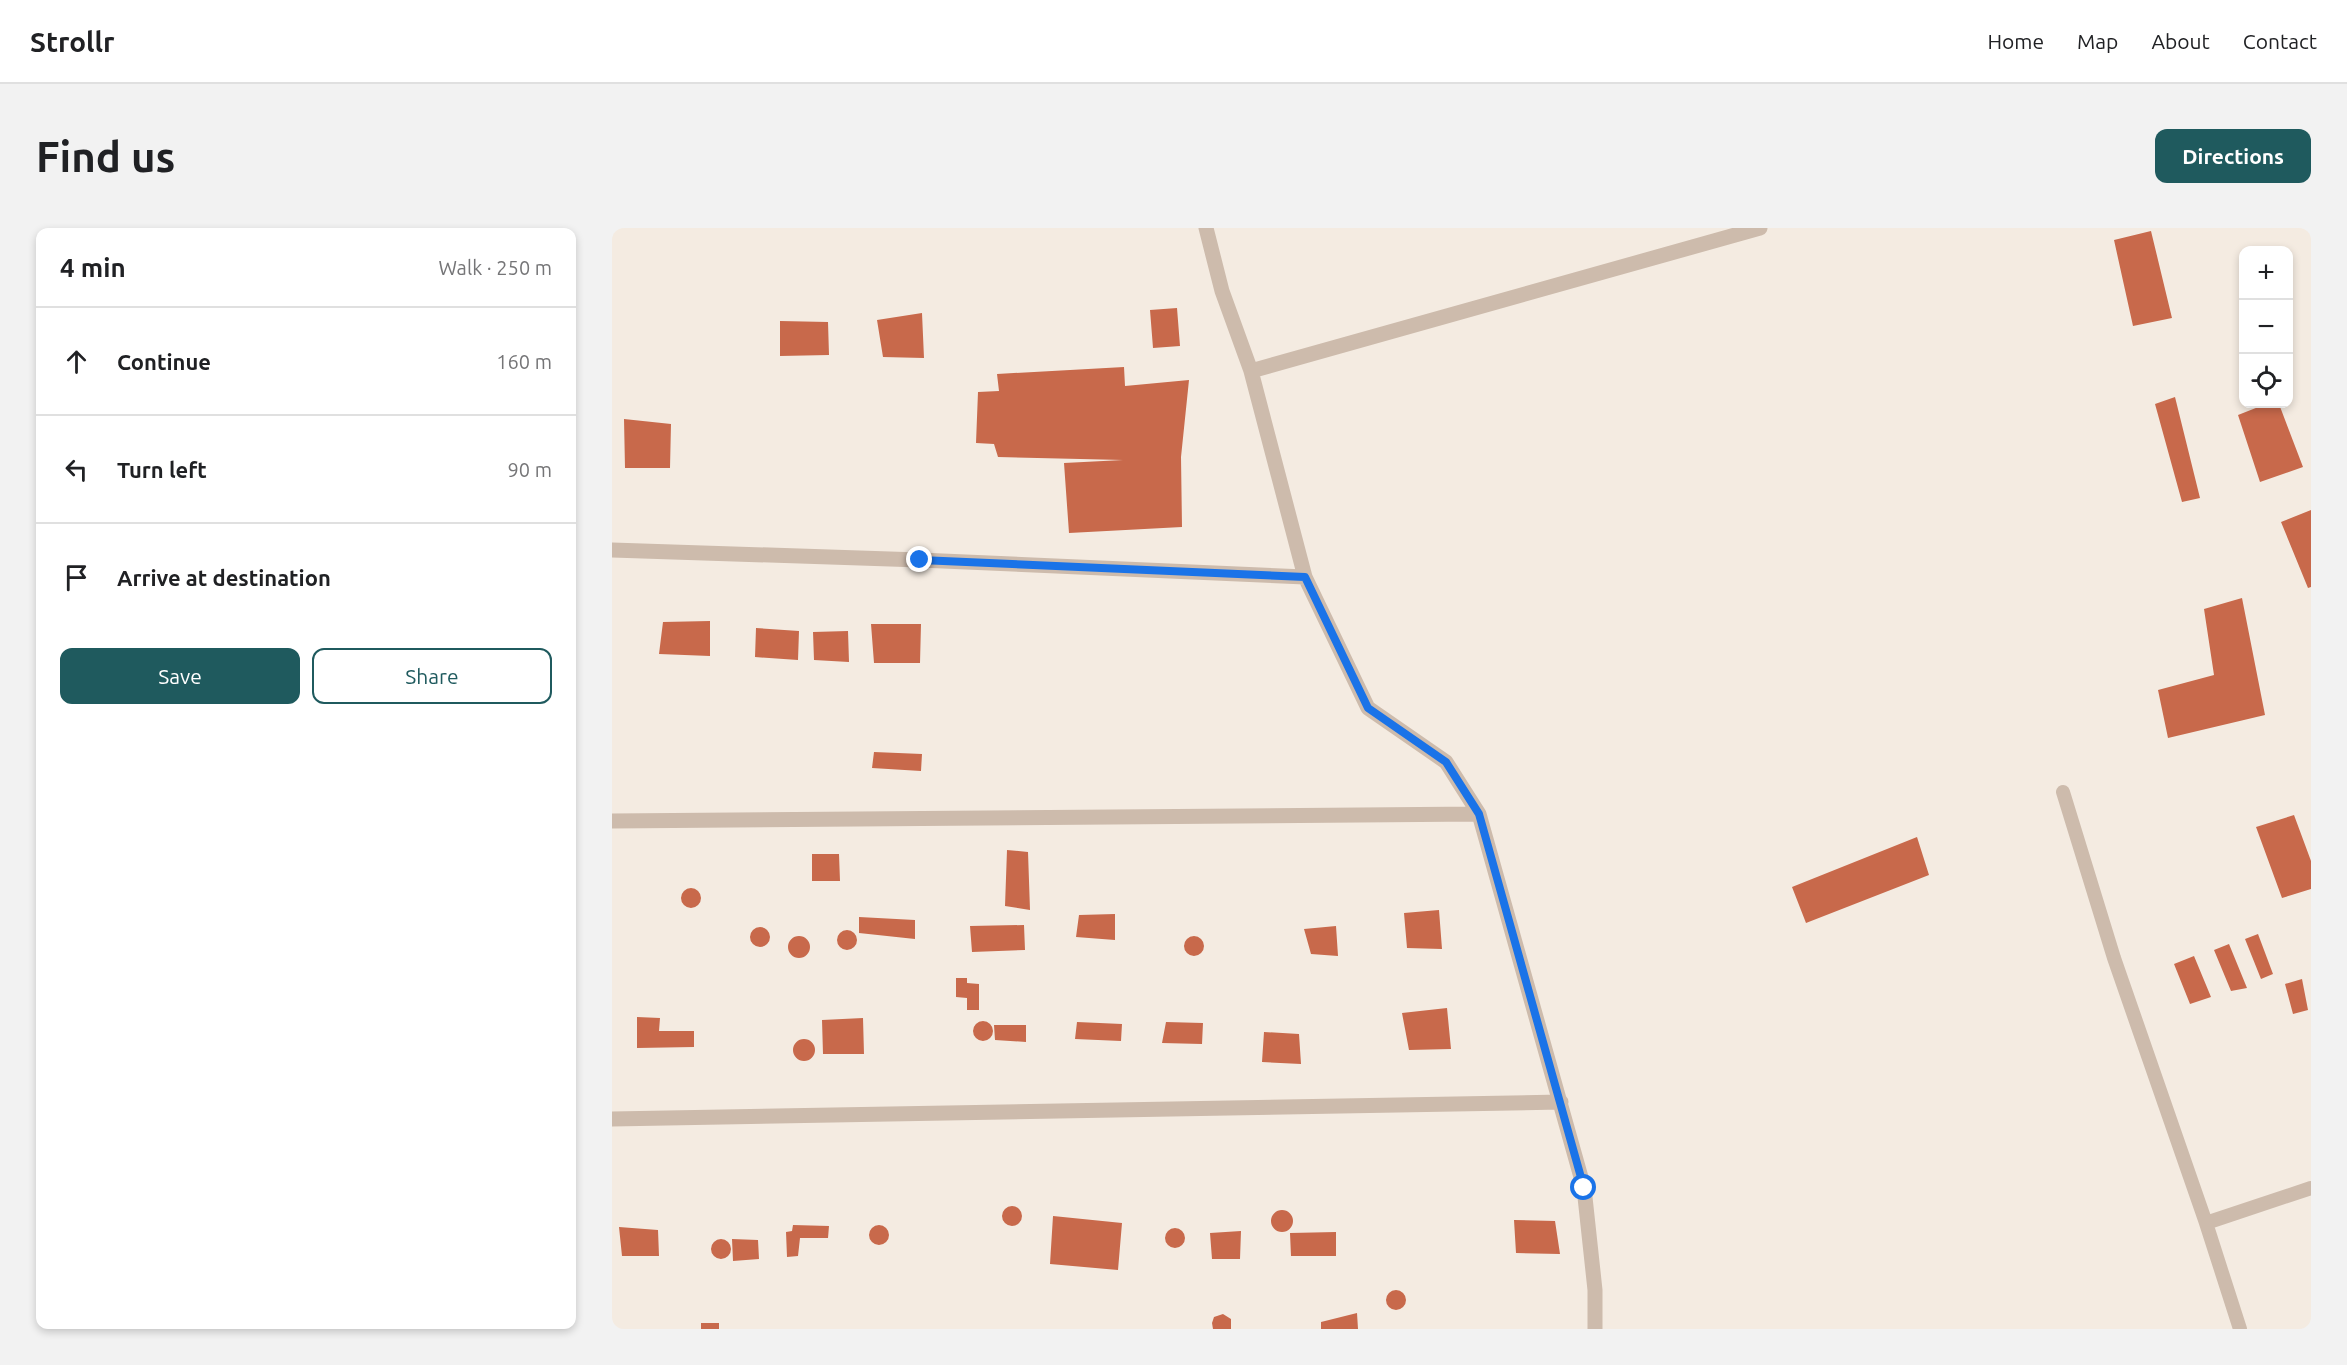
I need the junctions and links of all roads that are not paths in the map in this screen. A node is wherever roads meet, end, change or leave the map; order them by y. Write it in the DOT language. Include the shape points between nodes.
graph roads {
  1 [pos="1206,228"];
  2 [pos="1760,228"];
  3 [pos="1251,371"];
  4 [pos="612,550"];
  5 [pos="1305,577"];
  6 [pos="2063,792"];
  7 [pos="1479,814"];
  8 [pos="612,821"];
  9 [pos="1561,1102"];
  10 [pos="612,1119"];
  11 [pos="2311,1188"];
  12 [pos="2206,1222"];
  13 [pos="1595,1329"];
  14 [pos="2240,1329"];
  1 -- 3 [label="street" via="1222,291"];
  2 -- 3 [label="street"];
  3 -- 5 [label="street"];
  4 -- 5 [label="street"];
  5 -- 7 [label="street" via="1368,708 1446,762"];
  6 -- 12 [label="lane" via="2114,958"];
  7 -- 8 [label="street"];
  7 -- 9 [label="street"];
  9 -- 10 [label="street"];
  9 -- 13 [label="street" via="1584,1188 1595,1290"];
  11 -- 12 [label="lane"];
  12 -- 14 [label="lane"];
}
